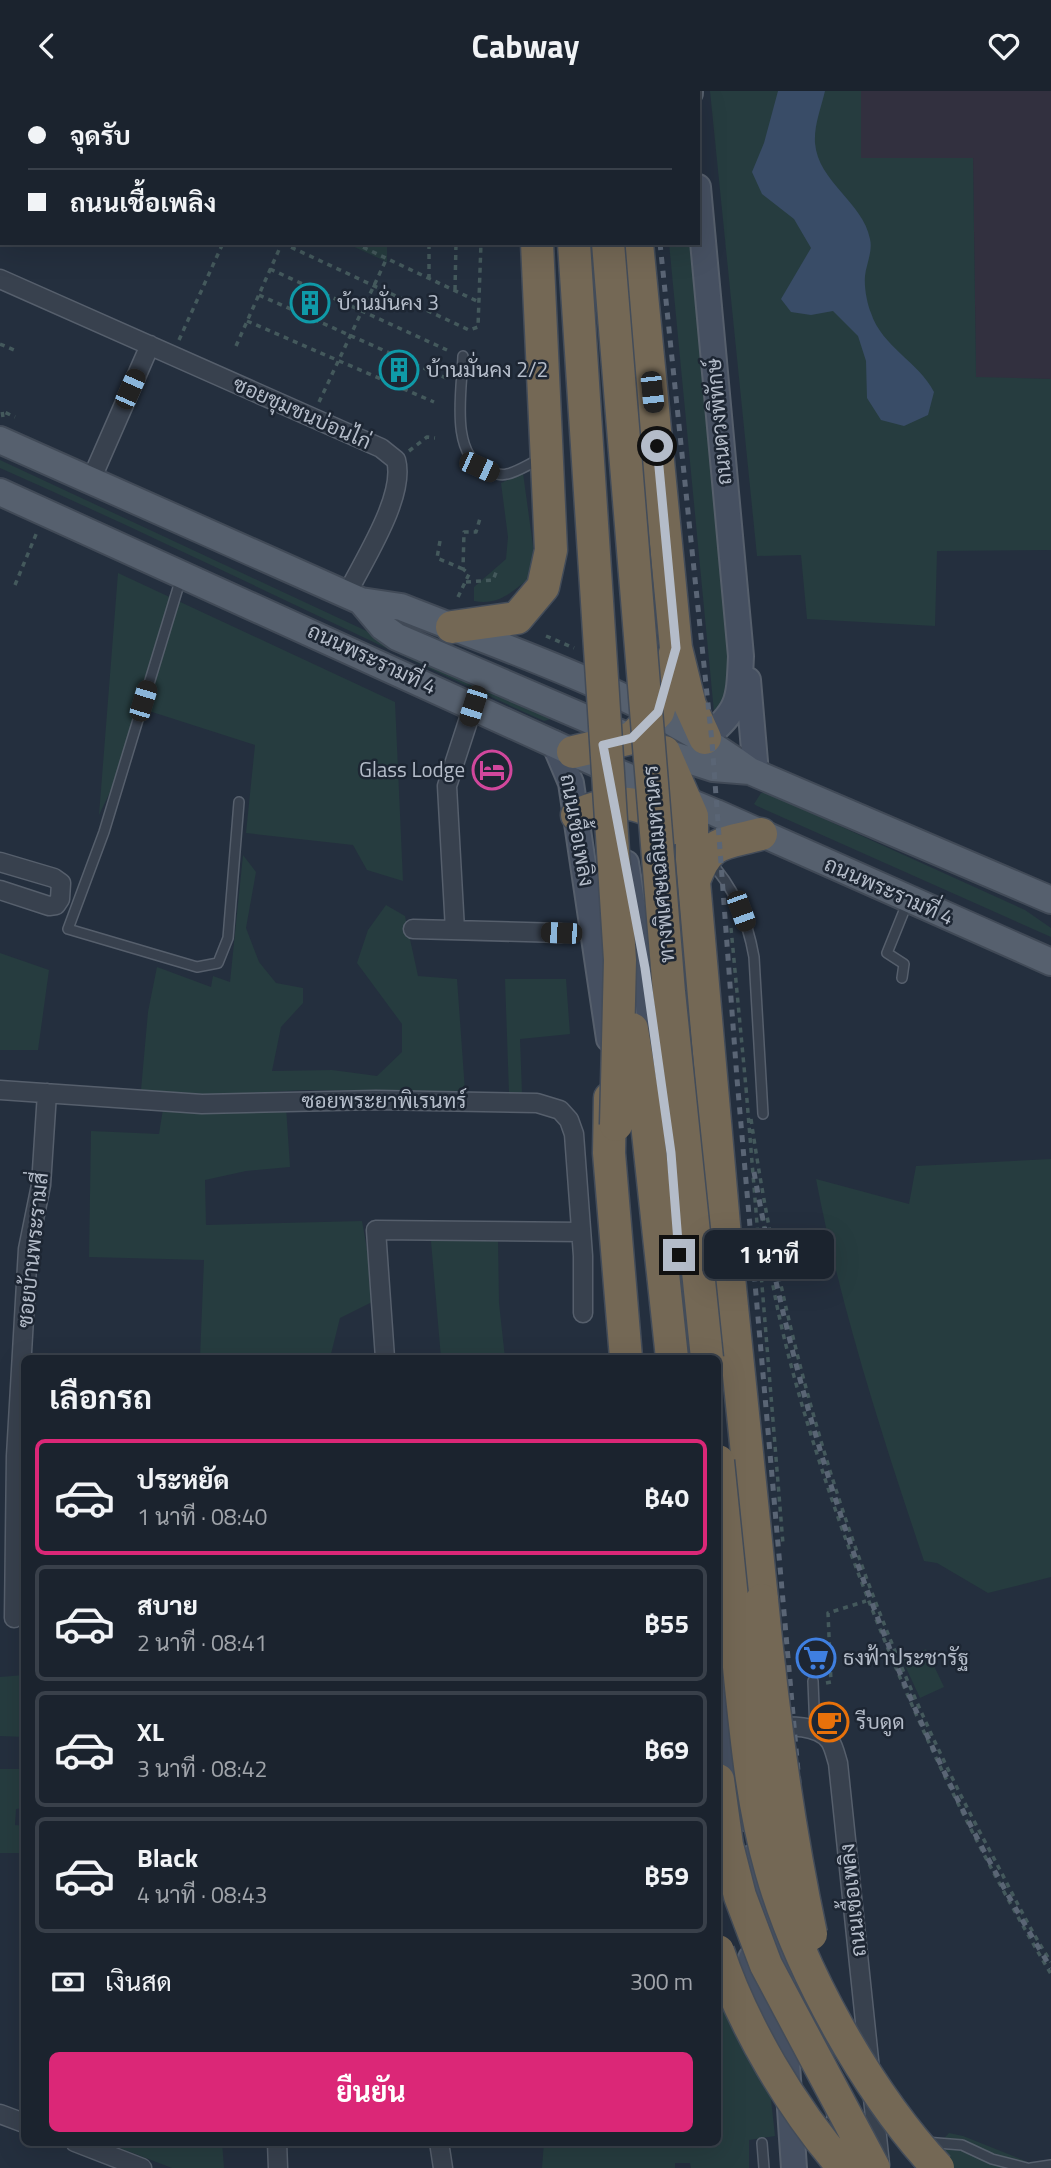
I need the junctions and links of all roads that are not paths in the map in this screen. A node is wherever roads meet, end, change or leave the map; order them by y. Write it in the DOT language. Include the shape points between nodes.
graph roads {
  1 [pos="700,209"];
  2 [pos="537,245"];
  3 [pos="574,245"];
  4 [pos="608,245"];
  5 [pos="637,245"];
  6 [pos="0,279"];
  7 [pos="150,345"];
  8 [pos="463,356"];
  9 [pos="4,430"];
  10 [pos="547,458"];
  11 [pos="91,480"];
  12 [pos="0,492"];
  13 [pos="182,573"];
  14 [pos="354,597"];
  15 [pos="452,627"];
  16 [pos="676,648"];
  17 [pos="741,656"];
  18 [pos="473,706"];
  19 [pos="664,706"];
  20 [pos="705,738"];
  21 [pos="608,749"];
  22 [pos="753,772"];
  23 [pos="687,801"];
  24 [pos="239,802"];
  25 [pos="615,804"];
  26 [pos="577,815"];
  27 [pos="761,834"];
  28 [pos="1,865"];
  29 [pos="696,865"];
  30 [pos="0,890"];
  31 [pos="909,899"];
  32 [pos="1051,901"];
  33 [pos="413,929"];
  34 [pos="455,930"];
  35 [pos="561,933"];
  36 [pos="620,960"];
  37 [pos="1051,962"];
  38 [pos="902,978"];
  39 [pos="611,1054"];
  40 [pos="0,1090"];
  41 [pos="47,1093"];
  42 [pos="763,1114"];
  43 [pos="671,1153"];
  44 [pos="581,1232"];
  45 [pos="583,1313"];
  46 [pos="22,1355"];
  47 [pos="385,1355"];
  48 [pos="626,1355"];
  49 [pos="636,1355"];
  50 [pos="672,1355"];
  51 [pos="687,1355"];
  52 [pos="707,1355"];
  53 [pos="21,1370"];
  54 [pos="721,1491"];
  55 [pos="14,1618"];
  56 [pos="813,1682"];
  57 [pos="721,1717"];
  58 [pos="815,1733"];
  59 [pos="722,1738"];
  60 [pos="721,1802"];
  61 [pos="721,1872"];
  62 [pos="721,1894"];
  63 [pos="721,1960"];
  64 [pos="824,1997"];
  65 [pos="785,2071"];
  66 [pos="0,2114"];
  67 [pos="21,2122"];
  68 [pos="762,2143"];
  69 [pos="85,2146"];
  70 [pos="277,2146"];
  71 [pos="440,2146"];
  72 [pos="887,2151"];
  73 [pos="1051,2165"];
  74 [pos="142,2168"];
  75 [pos="278,2168"];
  76 [pos="443,2168"];
  77 [pos="764,2168"];
  78 [pos="794,2168"];
  79 [pos="844,2168"];
  80 [pos="881,2168"];
  81 [pos="938,2168"];
  82 [pos="1029,2168"];
  1 -- 17 [label="street, ถนนดวงพิทักษ์"];
  2 -- 10 [label="highway"];
  3 -- 36 [label="highway, ทางพิเศษเฉลิมมหานคร, bridge"];
  4 -- 52 [label="highway, ทางพิเศษเฉลิมมหานคร, bridge" via="668,979"];
  5 -- 16 [label="highway"];
  6 -- 7 [label="street, ซอยชุมชนบ่อนไก่"];
  7 -- 11 [label="street"];
  7 -- 14 [label="street, ซอยชุมชนบ่อนไก่" via="381,448 396,460 399,482"];
  8 -- 10 [label="lane" via="463,440 470,460 505,475"];
  9 -- 11 [label="main road, ถนนพระรามที่ 4"];
  10 -- 15 [label="highway" via="551,550 543,587 517,618"];
  11 -- 14 [label="main road, ถนนพระรามที่ 4"];
  12 -- 13 [label="main road, ถนนพระรามที่ 4"];
  13 -- 18 [label="main road, ถนนพระรามที่ 4"];
  13 -- 24 [label="lane" via="104,832 68,929 197,967 218,963 228,938"];
  14 -- 15 [label="main road, ถนนพระรามที่ 4" via="401,607"];
  14 -- 21 [label="main road, ถนนพระรามที่ 4" via="397,637"];
  15 -- 19 [label="main road, ถนนพระรามที่ 4"];
  16 -- 19 [label="highway"];
  16 -- 20 [label="highway"];
  17 -- 20 [label="street, ถนนดวงพิทักษ์" via="739,698 731,716"];
  17 -- 22 [label="street, ถนนดวงพิทักษ์" via="749,685"];
  18 -- 21 [label="main road, ถนนพระรามที่ 4"];
  18 -- 34 [label="street" via="448,777"];
  19 -- 20 [label="main road, ถนนพระรามที่ 4"];
  19 -- 21 [label="highway" via="665,739"];
  20 -- 22 [label="main road, ถนนพระรามที่ 4"];
  21 -- 22 [label="main road, ถนนพระรามที่ 4"];
  21 -- 23 [label="highway"];
  21 -- 23 [label="main road, ถนนพระรามที่ 4"];
  21 -- 25 [label="street, ถนนเชื้อเพลิง"];
  21 -- 26 [label="street, ถนนเชื้อเพลิง" via="571,783"];
  22 -- 32 [label="main road, ถนนพระรามที่ 4"];
  23 -- 27 [label="main road, ถนนพระรามที่ 4"];
  23 -- 29 [label="highway"];
  25 -- 26 [label="highway"];
  25 -- 29 [label="highway" via="632,803 659,813 680,833"];
  25 -- 43 [label="street, ถนนเชื้อเพลิง" via="645,968"];
  26 -- 39 [label="street, ถนนเชื้อเพลิง"];
  27 -- 29 [label="highway" via="718,846"];
  27 -- 31 [label="main road, ถนนพระรามที่ 4"];
  28 -- 30 [label="street" via="54,877 62,890 56,905 49,906"];
  29 -- 42 [label="lane" via="720,873 750,933"];
  29 -- 64 [label="highway, bridge" via="726,1248 775,1739"];
  31 -- 37 [label="main road, ถนนพระรามที่ 4"];
  31 -- 38 [label="lane" via="887,953 904,964"];
  33 -- 34 [label="street"];
  34 -- 35 [label="street"];
  36 -- 49 [label="highway, ทางพิเศษเฉลิมมหานคร, bridge" via="616,1125"];
  36 -- 50 [label="highway, ทางพิเศษเฉลิมมหานคร, bridge" via="646,1114"];
  39 -- 43 [label="street, ถนนเชื้อเพลิง"];
  39 -- 48 [label="highway" via="609,1153"];
  40 -- 41 [label="street, ซอยพระยาพิเรนทร์"];
  41 -- 44 [label="street, ซอยพระยาพิเรนทร์" via="202,1104 360,1100 537,1103 560,1110 574,1134"];
  41 -- 46 [label="street, ซอยบ้านพระรามสี่" via="41,1185 28,1249"];
  43 -- 51 [label="street, ถนนเชื้อเพลิง"];
  44 -- 45 [label="street, ซอยพระยาพิเรนทร์"];
  44 -- 47 [label="street" via="376,1230"];
  53 -- 55 [label="street, ซอยบ้านพระรามสี่"];
  54 -- 64 [label="highway, bridge" via="747,1755 759,1819 784,1907"];
  56 -- 58 [label="lane"];
  57 -- 59 [label="street"];
  58 -- 59 [label="street" via="793,1725"];
  58 -- 72 [label="street, ถนนเชื้อเพลิง" via="830,1741 840,1775"];
  59 -- 65 [label="street" via="781,1975"];
  60 -- 72 [label="highway, bridge" via="740,1896 766,1965"];
  61 -- 65 [label="street"];
  62 -- 72 [label="highway, bridge" via="744,1953 810,2064"];
  63 -- 79 [label="highway, bridge" via="775,2071 820,2141"];
  64 -- 81 [label="highway, bridge" via="885,2104"];
  65 -- 78 [label="street"];
  66 -- 67 [label="street"];
  68 -- 77 [label="lane"];
  69 -- 74 [label="street"];
  70 -- 75 [label="street"];
  71 -- 76 [label="street"];
  72 -- 80 [label="street, ถนนเชื้อเพลิง"];
  72 -- 82 [label="lane" via="962,2145 992,2159"];
  73 -- 82 [label="lane"];
}
